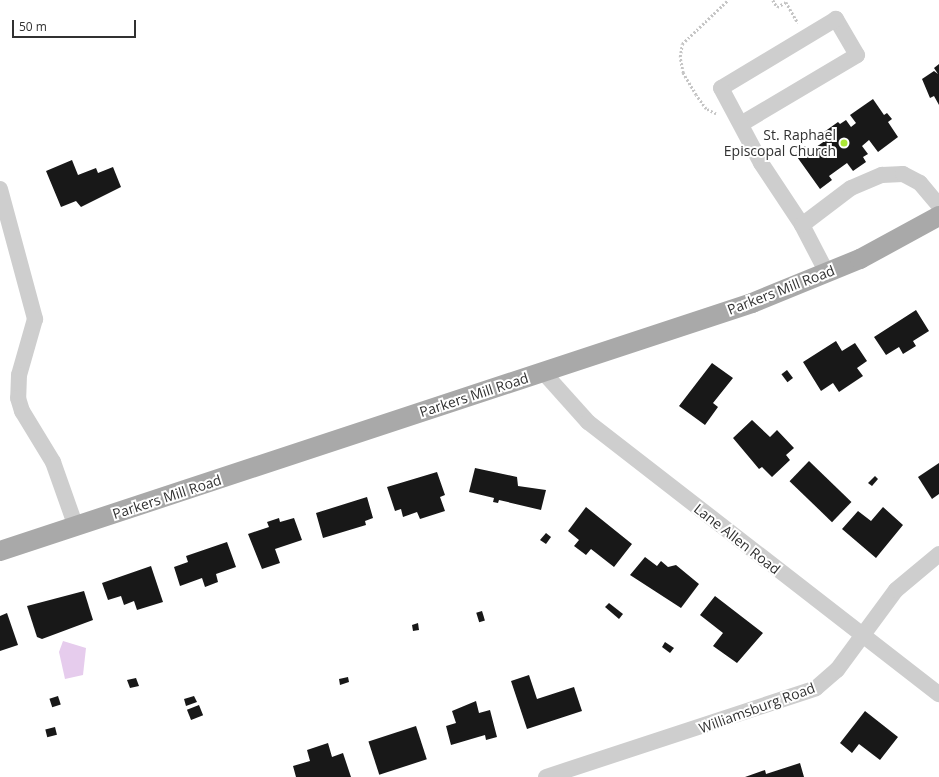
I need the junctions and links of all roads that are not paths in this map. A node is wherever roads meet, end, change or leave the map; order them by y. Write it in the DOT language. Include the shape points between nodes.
graph roads {
  1 [pos="741,124"];
  2 [pos="0,189"];
  3 [pos="939,206"];
  4 [pos="939,216"];
  5 [pos="802,225"];
  6 [pos="827,273"];
  7 [pos="544,373"];
  8 [pos="76,527"];
  9 [pos="0,551"];
  10 [pos="939,554"];
  11 [pos="863,636"];
  12 [pos="939,694"];
  13 [pos="546,777"];
  1 -- 1 [label="street" via="721,88 836,19 857,55"];
  1 -- 5 [label="street"];
  2 -- 8 [label="street" via="35,319 19,375 18,398 22,411 53,462"];
  3 -- 5 [label="street" via="920,183 903,174 882,174 851,188"];
  4 -- 6 [label="main road, Parkers Mill Road"];
  5 -- 6 [label="street"];
  6 -- 7 [label="main road, Parkers Mill Road" via="752,303"];
  7 -- 8 [label="main road, Parkers Mill Road"];
  7 -- 11 [label="street, Lane Allen Road" via="588,422"];
  8 -- 9 [label="main road, Parkers Mill Road"];
  10 -- 11 [label="street, Williamsburg Road" via="896,590"];
  11 -- 12 [label="street, Lane Allen Road"];
  11 -- 13 [label="street, Williamsburg Road" via="837,670 816,688"];
}
